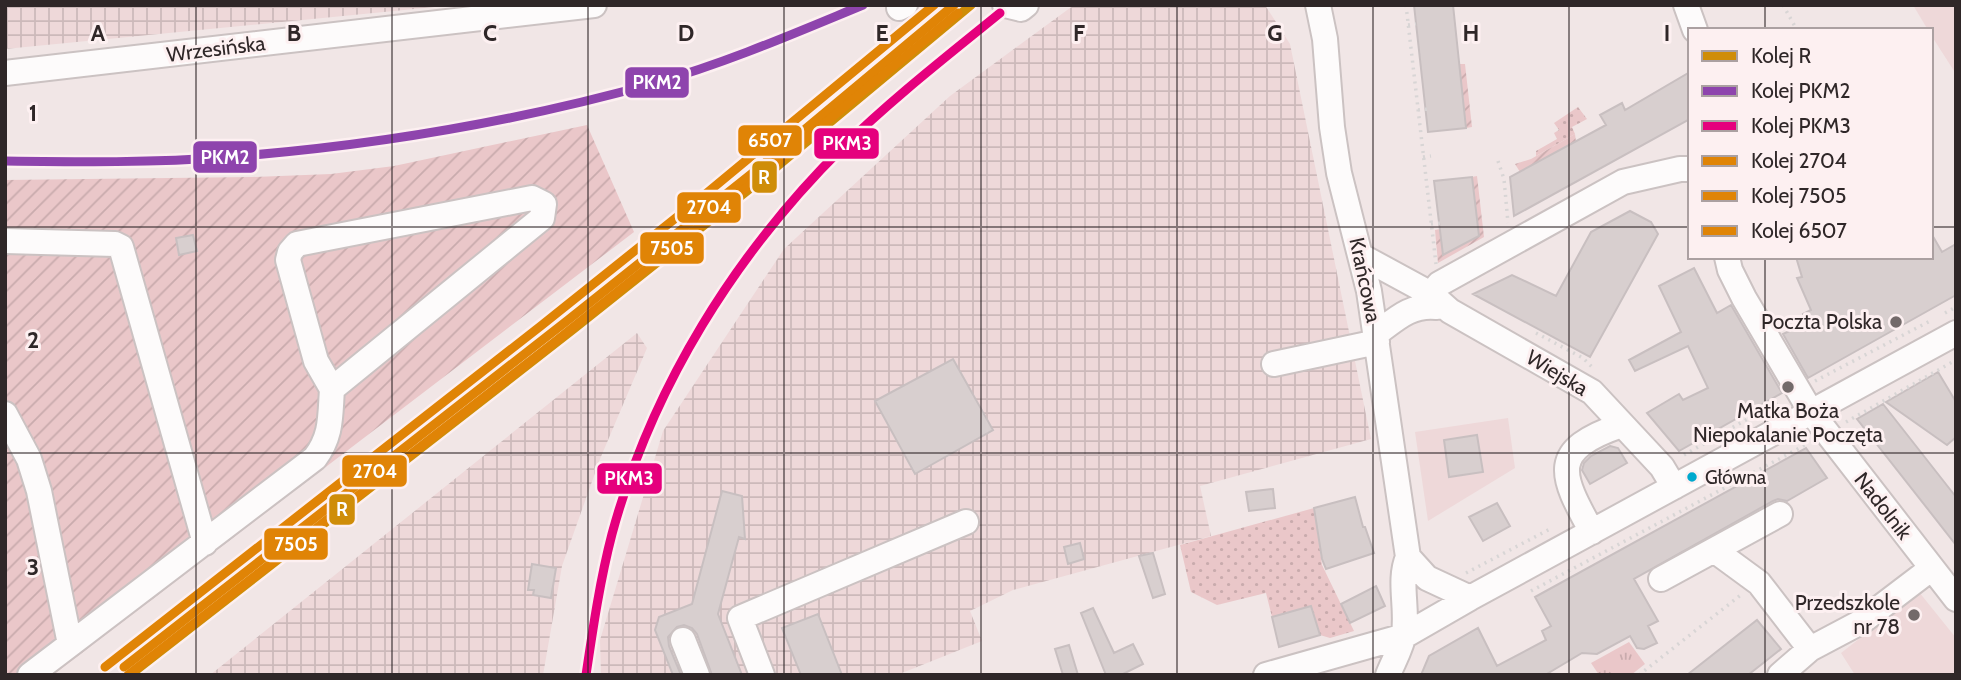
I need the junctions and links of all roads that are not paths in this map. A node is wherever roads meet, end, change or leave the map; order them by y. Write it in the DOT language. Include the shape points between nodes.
graph roads {
  1 [pos="594,5"];
  2 [pos="1005,5"];
  3 [pos="1026,5"];
  4 [pos="1318,5"];
  5 [pos="1686,5"];
  6 [pos="551,8"];
  7 [pos="426,15"];
  8 [pos="1694,28"];
  9 [pos="5,73"];
  10 [pos="1688,169"];
  11 [pos="5,241"];
  12 [pos="1361,256"];
  13 [pos="1727,259"];
  14 [pos="1430,291"];
  15 [pos="1956,333"];
  16 [pos="1377,338"];
  17 [pos="1274,364"];
  18 [pos="332,389"];
  19 [pos="1811,412"];
  20 [pos="5,414"];
  21 [pos="1622,425"];
  22 [pos="1668,477"];
  23 [pos="1780,514"];
  24 [pos="966,522"];
  25 [pos="1592,532"];
  26 [pos="205,543"];
  27 [pos="1714,550"];
  28 [pos="1408,557"];
  29 [pos="1932,568"];
  30 [pos="1427,578"];
  31 [pos="1661,579"];
  32 [pos="1464,588"];
  33 [pos="1956,599"];
  34 [pos="1404,636"];
  35 [pos="683,640"];
  36 [pos="70,645"];
  37 [pos="1810,649"];
  38 [pos="30,675"];
  39 [pos="697,675"];
  40 [pos="762,675"];
  41 [pos="1266,675"];
  42 [pos="1388,675"];
  43 [pos="1780,675"];
  1 -- 6 [label="street, Wrzesińska"];
  2 -- 3 [label="street" via="1021,9"];
  4 -- 12 [label="street, Krańcowa" via="1337,161"];
  5 -- 8 [label="street"];
  6 -- 7 [label="street, Wrzesińska"];
  7 -- 9 [label="street, Wrzesińska"];
  10 -- 14 [label="street" via="1623,182"];
  11 -- 26 [label="street" via="115,244 125,252"];
  12 -- 14 [label="street, Wiejska"];
  12 -- 16 [label="street, Krańcowa"];
  13 -- 19 [label="street, Nadolnik" via="1744,298"];
  14 -- 16 [label="street"];
  14 -- 21 [label="street, Wiejska" via="1450,311 1591,392"];
  15 -- 19 [label="street"];
  16 -- 17 [label="street"];
  16 -- 28 [label="street, Krańcowa"];
  18 -- 18 [label="street" via="316,361 288,260 297,244 532,198 544,204 542,218"];
  18 -- 26 [label="street" via="330,426 315,458"];
  19 -- 22 [label="street"];
  19 -- 29 [label="street, Nadolnik"];
  20 -- 36 [label="street" via="29,459 39,491"];
  21 -- 22 [label="street, Wiejska"];
  21 -- 25 [label="street" via="1585,440 1576,447 1568,466 1568,486"];
  22 -- 25 [label="street"];
  23 -- 27 [label="street"];
  24 -- 40 [label="street" via="740,618"];
  25 -- 32 [label="street"];
  26 -- 36 [label="street"];
  27 -- 31 [label="street"];
  27 -- 37 [label="street" via="1758,582"];
  28 -- 30 [label="street"];
  28 -- 34 [label="street, Krańcowa" via="1403,569"];
  29 -- 33 [label="street, Nadolnik"];
  29 -- 37 [label="street" via="1861,622"];
  30 -- 32 [label="street"];
  30 -- 34 [label="street" via="1425,609"];
  32 -- 34 [label="street"];
  34 -- 41 [label="street"];
  34 -- 42 [label="street"];
  35 -- 39 [label="street"];
  36 -- 38 [label="street"];
  37 -- 43 [label="street"];
}
